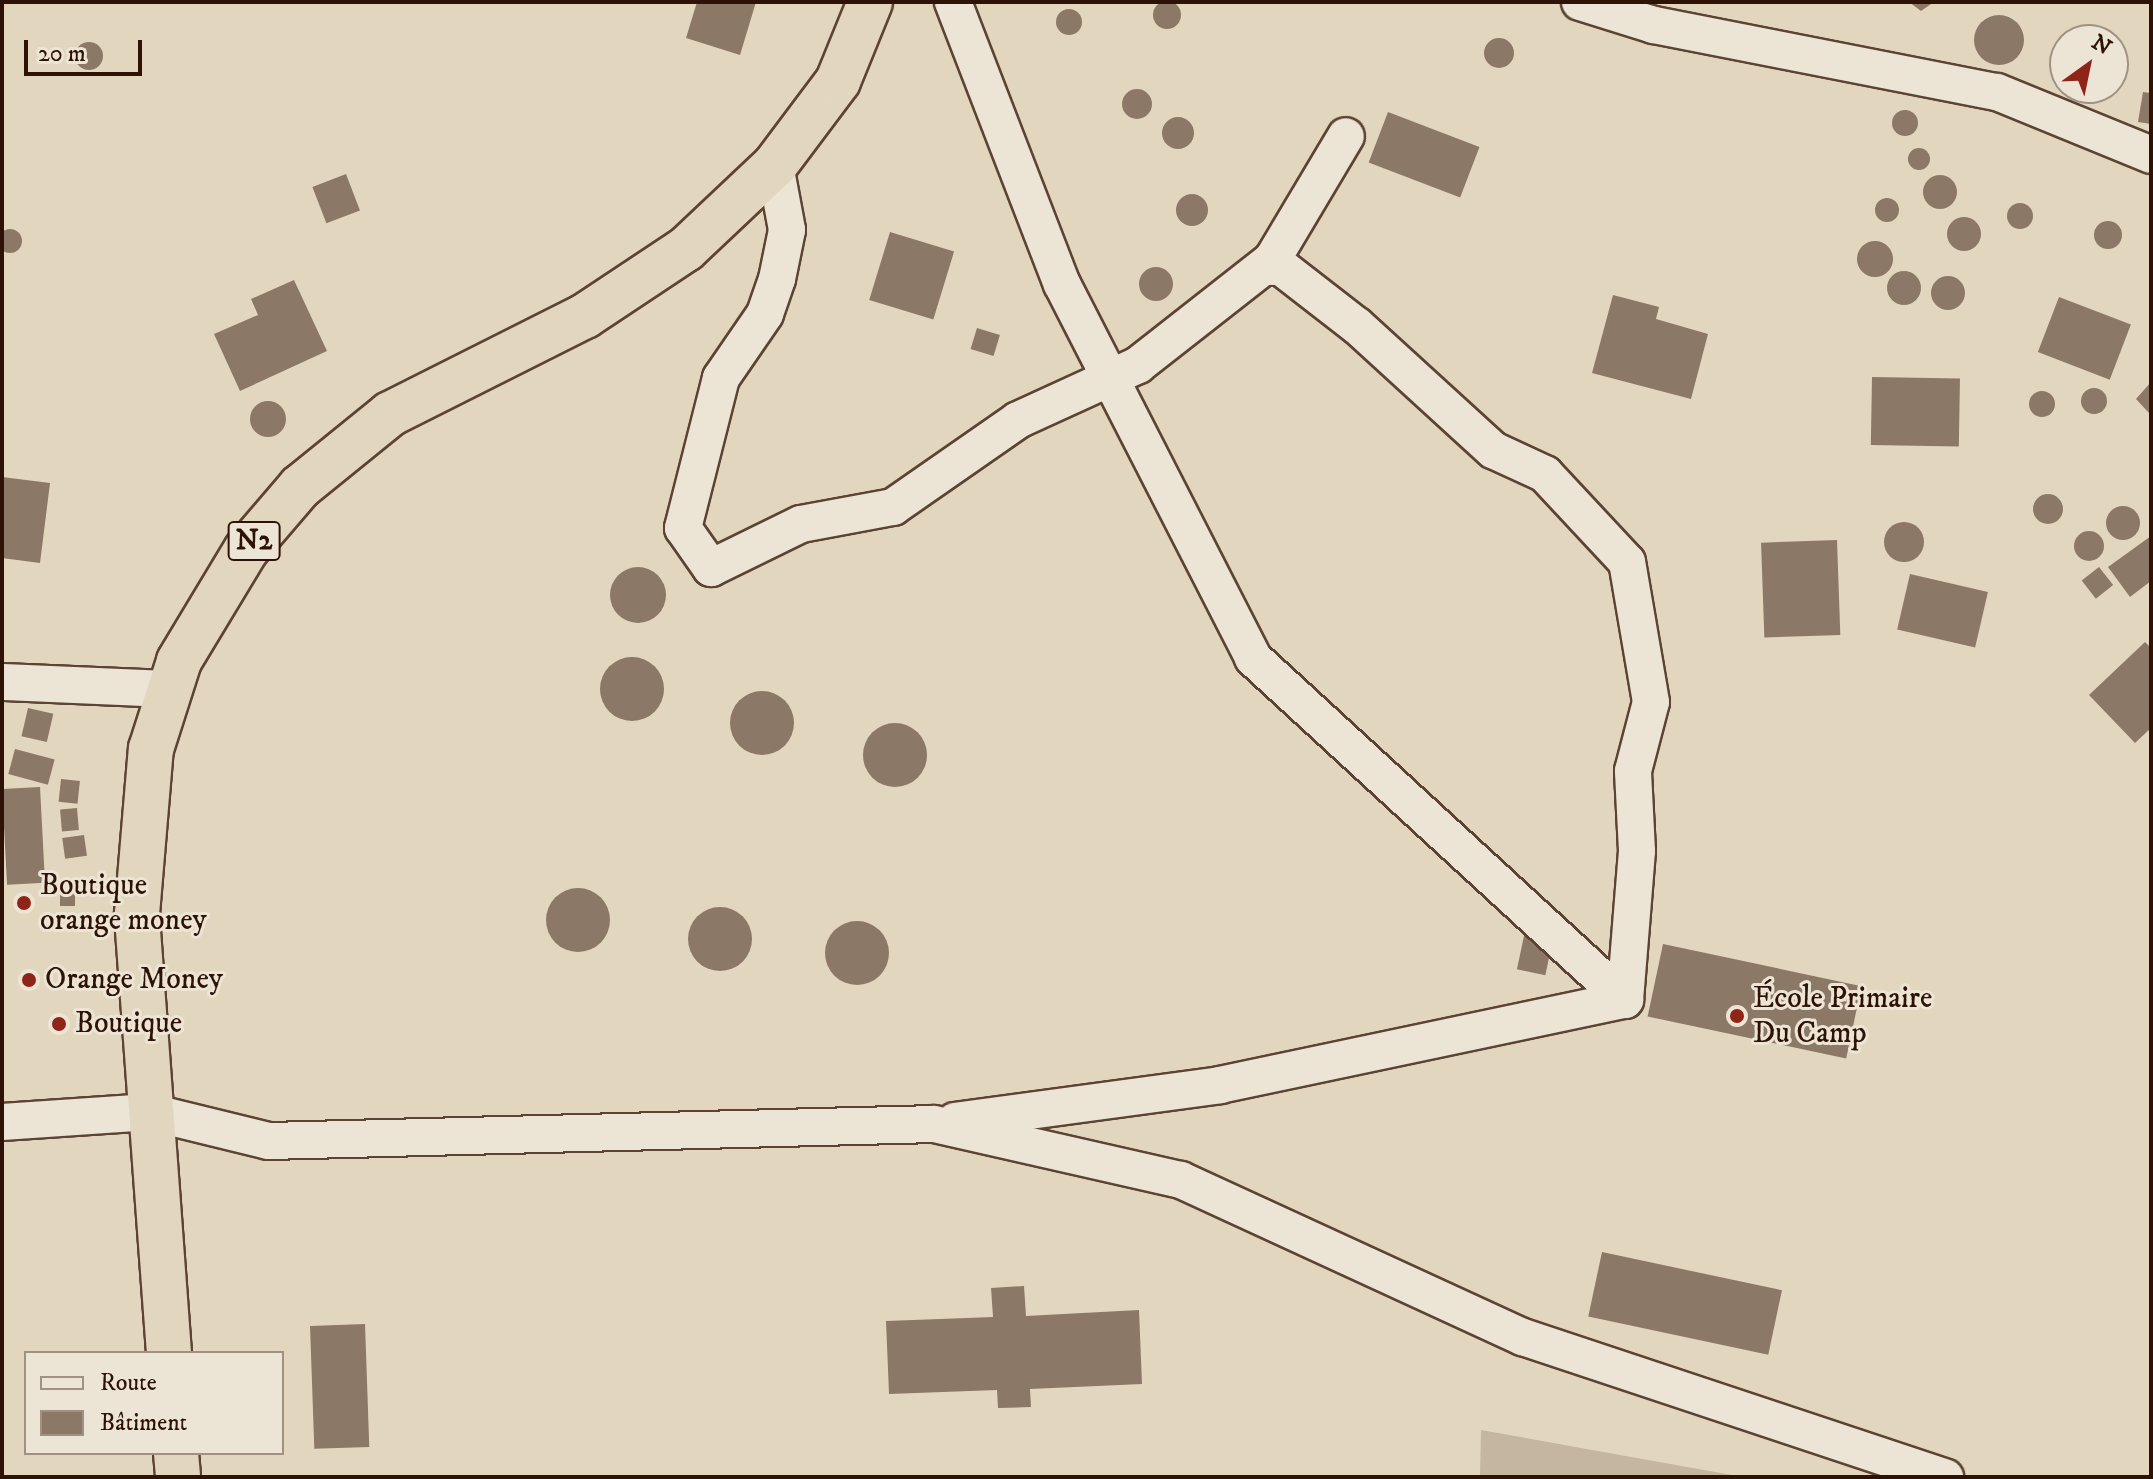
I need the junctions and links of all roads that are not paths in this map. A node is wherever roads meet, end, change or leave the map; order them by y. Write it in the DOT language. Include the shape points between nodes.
graph roads {
  1 [pos="870,2"];
  2 [pos="953,2"];
  3 [pos="1580,2"];
  4 [pos="1346,136"];
  5 [pos="2151,155"];
  6 [pos="775,165"];
  7 [pos="1272,263"];
  8 [pos="1114,374"];
  9 [pos="2,682"];
  10 [pos="167,689"];
  11 [pos="1625,1000"];
  12 [pos="150,1112"];
  13 [pos="2,1122"];
  14 [pos="934,1124"];
  15 [pos="169,1351"];
  16 [pos="176,1455"];
  17 [pos="178,1477"];
  18 [pos="1945,1477"];
  1 -- 6 [label="highway, N2" via="838,81"];
  2 -- 8 [label="street" via="988,78 1033,216"];
  3 -- 5 [label="street" via="1669,29 1997,92"];
  4 -- 7 [label="street"];
  6 -- 8 [label="street" via="787,230 777,279 765,314 721,378 683,528 711,568 801,524 893,507 1018,420"];
  6 -- 10 [label="highway, N2" via="686,249 585,316 390,414 300,487 246,550"];
  7 -- 8 [label="street" via="1138,365"];
  7 -- 11 [label="street" via="1493,450 1545,474 1627,562 1651,702 1633,771 1637,851"];
  8 -- 11 [label="street" via="1253,658"];
  9 -- 10 [label="street"];
  10 -- 12 [label="highway, N2" via="151,749 137,914"];
  11 -- 14 [label="street" via="1220,1085"];
  12 -- 13 [label="street"];
  12 -- 14 [label="street" via="269,1141"];
  12 -- 15 [label="highway, N2"];
  14 -- 18 [label="street" via="1181,1180 1523,1337"];
  16 -- 17 [label="highway"];
}
